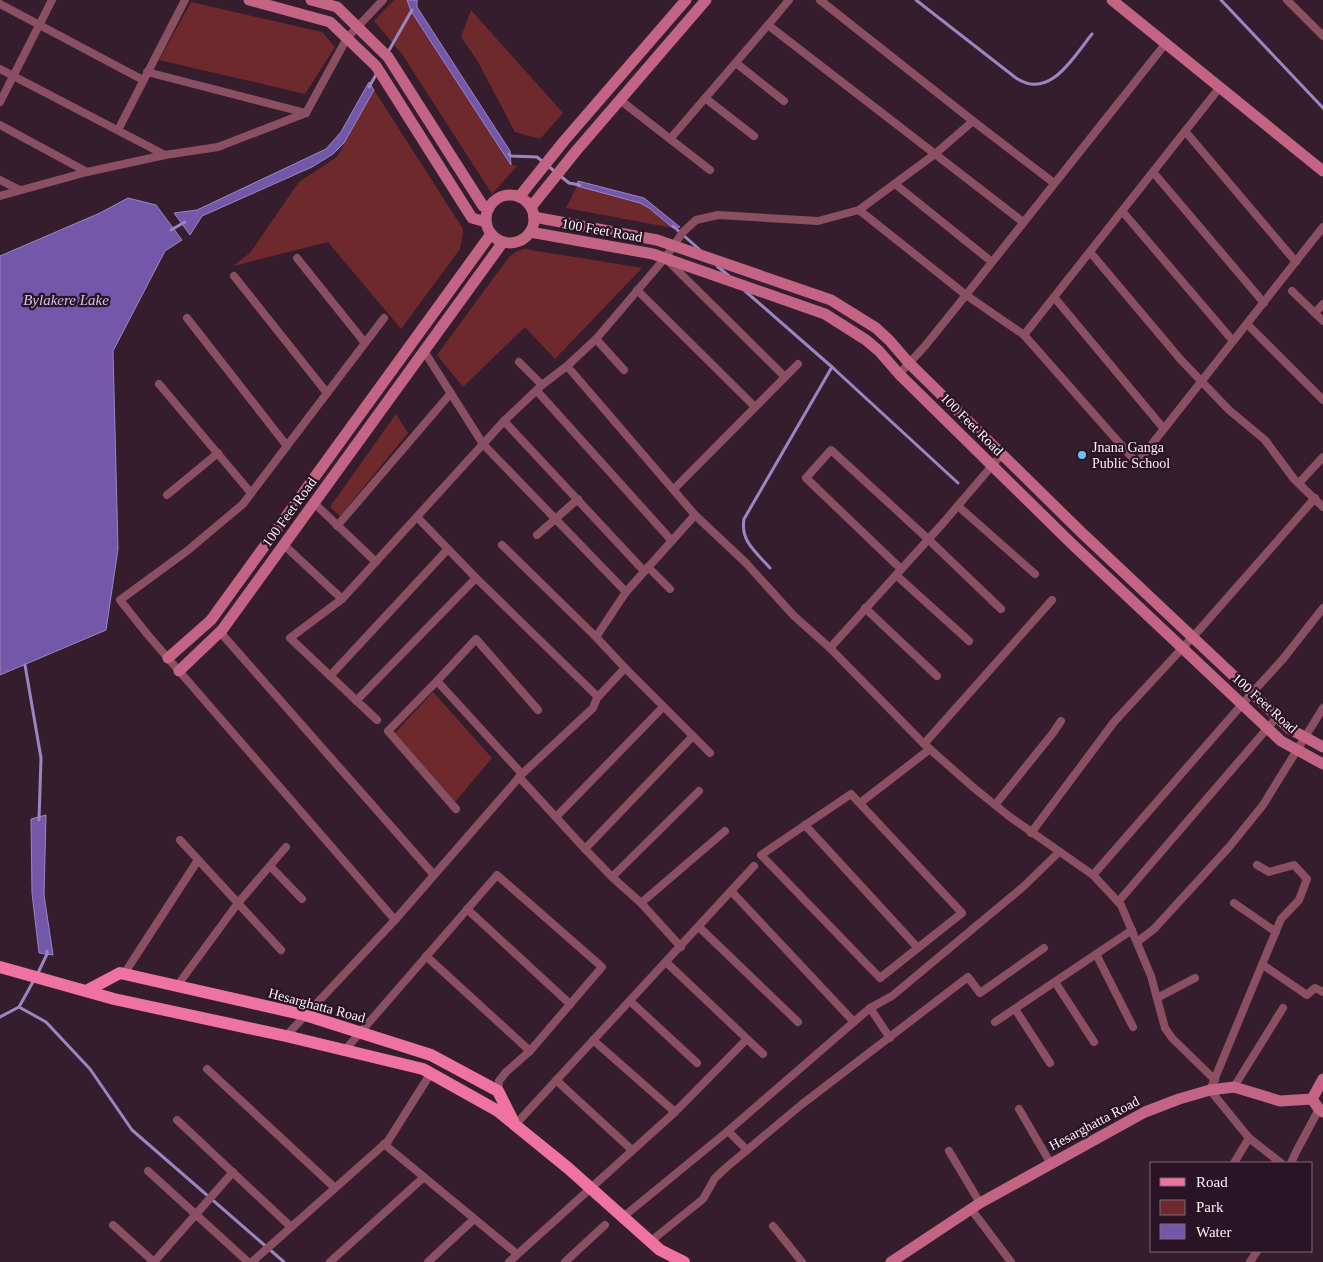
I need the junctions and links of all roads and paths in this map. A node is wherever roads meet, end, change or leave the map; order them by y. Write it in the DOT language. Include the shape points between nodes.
graph roads {
  1 [pos="52,0"];
  2 [pos="185,0"];
  3 [pos="249,0"];
  4 [pos="311,0"];
  5 [pos="383,0"];
  6 [pos="686,0"];
  7 [pos="706,0"];
  8 [pos="789,0"];
  9 [pos="820,0"];
  10 [pos="1112,0"];
  11 [pos="1287,0"];
  12 [pos="0,4"];
  13 [pos="40,25"];
  14 [pos="768,25"];
  15 [pos="357,28"];
  16 [pos="1323,36"];
  17 [pos="347,38"];
  18 [pos="1166,43"];
  19 [pos="736,62"];
  20 [pos="0,69"];
  21 [pos="147,72"];
  22 [pos="13,76"];
  23 [pos="143,80"];
  24 [pos="1220,87"];
  25 [pos="705,98"];
  26 [pos="620,100"];
  27 [pos="784,101"];
  28 [pos="0,102"];
  29 [pos="306,113"];
  30 [pos="973,121"];
  31 [pos="0,125"];
  32 [pos="118,130"];
  33 [pos="1185,131"];
  34 [pos="754,136"];
  35 [pos="670,139"];
  36 [pos="935,154"];
  37 [pos="165,155"];
  38 [pos="710,170"];
  39 [pos="1323,171"];
  40 [pos="87,172"];
  41 [pos="1153,172"];
  42 [pos="0,180"];
  43 [pos="1054,183"];
  44 [pos="895,184"];
  45 [pos="20,190"];
  46 [pos="0,196"];
  47 [pos="520,197"];
  48 [pos="489,208"];
  49 [pos="859,210"];
  50 [pos="1122,211"];
  51 [pos="532,212"];
  52 [pos="486,222"];
  53 [pos="1023,222"];
  54 [pos="1323,227"];
  55 [pos="530,232"];
  56 [pos="490,234"];
  57 [pos="503,242"];
  58 [pos="674,245"];
  59 [pos="1090,252"];
  60 [pos="297,258"];
  61 [pos="665,258"];
  62 [pos="992,262"];
  63 [pos="1296,262"];
  64 [pos="234,276"];
  65 [pos="637,290"];
  66 [pos="1292,291"];
  67 [pos="966,295"];
  68 [pos="1054,297"];
  69 [pos="1264,302"];
  70 [pos="1323,304"];
  71 [pos="1315,313"];
  72 [pos="188,318"];
  73 [pos="384,318"];
  74 [pos="1323,321"];
  75 [pos="1247,324"];
  76 [pos="1024,335"];
  77 [pos="596,339"];
  78 [pos="1233,341"];
  79 [pos="366,343"];
  80 [pos="424,351"];
  81 [pos="519,362"];
  82 [pos="910,363"];
  83 [pos="798,364"];
  84 [pos="567,366"];
  85 [pos="624,370"];
  86 [pos="899,374"];
  87 [pos="785,377"];
  88 [pos="1202,381"];
  89 [pos="159,384"];
  90 [pos="540,388"];
  91 [pos="328,393"];
  92 [pos="451,393"];
  93 [pos="1323,400"];
  94 [pos="755,407"];
  95 [pos="504,422"];
  96 [pos="1164,429"];
  97 [pos="483,444"];
  98 [pos="287,446"];
  99 [pos="218,454"];
  100 [pos="1002,454"];
  101 [pos="1323,457"];
  102 [pos="992,466"];
  103 [pos="1299,483"];
  104 [pos="675,488"];
  105 [pos="251,493"];
  106 [pos="167,495"];
  107 [pos="1315,498"];
  108 [pos="578,499"];
  109 [pos="314,503"];
  110 [pos="958,506"];
  111 [pos="1323,507"];
  112 [pos="695,515"];
  113 [pos="417,517"];
  114 [pos="555,518"];
  115 [pos="338,526"];
  116 [pos="536,535"];
  117 [pos="928,539"];
  118 [pos="672,541"];
  119 [pos="284,545"];
  120 [pos="502,545"];
  121 [pos="448,549"];
  122 [pos="376,562"];
  123 [pos="646,569"];
  124 [pos="898,572"];
  125 [pos="1036,574"];
  126 [pos="476,578"];
  127 [pos="670,589"];
  128 [pos="626,592"];
  129 [pos="342,599"];
  130 [pos="1052,600"];
  131 [pos="865,608"];
  132 [pos="1323,608"];
  133 [pos="1001,609"];
  134 [pos="220,632"];
  135 [pos="596,637"];
  136 [pos="1193,637"];
  137 [pos="969,640"];
  138 [pos="830,648"];
  139 [pos="1182,648"];
  140 [pos="168,658"];
  141 [pos="624,668"];
  142 [pos="179,671"];
  143 [pos="330,676"];
  144 [pos="937,676"];
  145 [pos="437,681"];
  146 [pos="1252,692"];
  147 [pos="598,696"];
  148 [pos="356,701"];
  149 [pos="1242,704"];
  150 [pos="663,707"];
  151 [pos="1323,708"];
  152 [pos="538,710"];
  153 [pos="1277,717"];
  154 [pos="377,720"];
  155 [pos="1061,721"];
  156 [pos="1267,728"];
  157 [pos="693,736"];
  158 [pos="1304,736"];
  159 [pos="928,746"];
  160 [pos="1323,747"];
  161 [pos="1296,749"];
  162 [pos="710,753"];
  163 [pos="1323,764"];
  164 [pos="520,775"];
  165 [pos="699,791"];
  166 [pos="860,804"];
  167 [pos="995,805"];
  168 [pos="456,809"];
  169 [pos="556,817"];
  170 [pos="805,825"];
  171 [pos="725,831"];
  172 [pos="1031,833"];
  173 [pos="180,840"];
  174 [pos="286,847"];
  175 [pos="585,849"];
  176 [pos="1059,852"];
  177 [pos="198,860"];
  178 [pos="1257,865"];
  179 [pos="270,866"];
  180 [pos="754,866"];
  181 [pos="434,875"];
  182 [pos="1093,875"];
  183 [pos="612,877"];
  184 [pos="731,891"];
  185 [pos="302,899"];
  186 [pos="1118,902"];
  187 [pos="238,903"];
  188 [pos="641,903"];
  189 [pos="1234,903"];
  190 [pos="467,909"];
  191 [pos="395,920"];
  192 [pos="698,927"];
  193 [pos="1132,930"];
  194 [pos="1276,932"];
  195 [pos="1138,942"];
  196 [pos="681,946"];
  197 [pos="918,948"];
  198 [pos="1044,948"];
  199 [pos="281,950"];
  200 [pos="1096,954"];
  201 [pos="426,956"];
  202 [pos="666,962"];
  203 [pos="1263,965"];
  204 [pos="0,968"];
  205 [pos="124,974"];
  206 [pos="1194,978"];
  207 [pos="1055,982"];
  208 [pos="177,986"];
  209 [pos="86,991"];
  210 [pos="1323,992"];
  211 [pos="1157,998"];
  212 [pos="630,1001"];
  213 [pos="570,1004"];
  214 [pos="870,1008"];
  215 [pos="1283,1008"];
  216 [pos="1015,1009"];
  217 [pos="306,1015"];
  218 [pos="798,1022"];
  219 [pos="854,1022"];
  220 [pos="995,1022"];
  221 [pos="1132,1027"];
  222 [pos="361,1032"];
  223 [pos="286,1036"];
  224 [pos="890,1038"];
  225 [pos="747,1039"];
  226 [pos="593,1040"];
  227 [pos="1094,1042"];
  228 [pos="345,1050"];
  229 [pos="530,1051"];
  230 [pos="763,1054"];
  231 [pos="697,1063"];
  232 [pos="1050,1063"];
  233 [pos="207,1069"];
  234 [pos="428,1076"];
  235 [pos="1323,1079"];
  236 [pos="556,1080"];
  237 [pos="1213,1085"];
  238 [pos="1234,1087"];
  239 [pos="498,1091"];
  240 [pos="1312,1099"];
  241 [pos="1019,1109"];
  242 [pos="1321,1110"];
  243 [pos="498,1111"];
  244 [pos="675,1112"];
  245 [pos="177,1120"];
  246 [pos="515,1125"];
  247 [pos="728,1131"];
  248 [pos="1249,1138"];
  249 [pos="384,1144"];
  250 [pos="632,1150"];
  251 [pos="747,1150"];
  252 [pos="949,1151"];
  253 [pos="1235,1162"];
  254 [pos="1280,1162"];
  255 [pos="1291,1162"];
  256 [pos="1051,1164"];
  257 [pos="148,1171"];
  258 [pos="233,1172"];
  259 [pos="424,1176"];
  260 [pos="335,1188"];
  261 [pos="590,1188"];
  262 [pos="975,1206"];
  263 [pos="195,1214"];
  264 [pos="623,1217"];
  265 [pos="474,1218"];
  266 [pos="113,1225"];
  267 [pos="605,1225"];
  268 [pos="773,1226"];
  269 [pos="291,1227"];
  270 [pos="651,1242"];
  271 [pos="517,1254"];
  272 [pos="256,1261"];
  273 [pos="154,1262"];
  274 [pos="248,1262"];
  275 [pos="330,1262"];
  276 [pos="428,1262"];
  277 [pos="509,1262"];
  278 [pos="565,1262"];
  279 [pos="684,1262"];
  280 [pos="802,1262"];
  281 [pos="891,1262"];
  282 [pos="1011,1262"];
  1 -- 13 [label="street"];
  2 -- 21 [label="street"];
  3 -- 17 [label="main road" via="326,20"];
  4 -- 15 [label="main road" via="337,7"];
  5 -- 15 [label="street"];
  6 -- 47 [label="main road"];
  7 -- 26 [label="main road"];
  8 -- 14 [label="street"];
  9 -- 30 [label="street"];
  10 -- 18 [label="main road"];
  11 -- 16 [label="street"];
  12 -- 13 [label="street"];
  13 -- 22 [label="street"];
  13 -- 23 [label="street"];
  14 -- 19 [label="street"];
  14 -- 36 [label="street"];
  15 -- 17 [label="street"];
  15 -- 48 [label="main road" via="388,57 483,206"];
  17 -- 29 [label="street"];
  17 -- 52 [label="main road" via="376,66 472,218"];
  18 -- 24 [label="main road"];
  18 -- 43 [label="street"];
  19 -- 25 [label="street"];
  19 -- 27 [label="street"];
  20 -- 22 [label="street"];
  21 -- 23 [label="street"];
  21 -- 29 [label="street"];
  22 -- 28 [label="street"];
  22 -- 32 [label="street"];
  23 -- 32 [label="street"];
  24 -- 33 [label="street"];
  24 -- 39 [label="main road"];
  25 -- 34 [label="street"];
  25 -- 35 [label="street"];
  26 -- 35 [label="street"];
  26 -- 51 [label="main road" via="540,195"];
  29 -- 37 [label="street" via="218,147"];
  30 -- 36 [label="street"];
  30 -- 43 [label="street"];
  31 -- 40 [label="street"];
  32 -- 37 [label="street"];
  33 -- 41 [label="street"];
  33 -- 63 [label="street"];
  35 -- 38 [label="street"];
  36 -- 44 [label="street"];
  36 -- 53 [label="street"];
  37 -- 40 [label="street"];
  40 -- 45 [label="street"];
  41 -- 50 [label="street"];
  41 -- 69 [label="street"];
  42 -- 45 [label="street"];
  43 -- 53 [label="street"];
  44 -- 49 [label="street"];
  44 -- 62 [label="street"];
  45 -- 46 [label="street"];
  47 -- 48 [label="main road" via="499,198"];
  47 -- 51 [label="main road"];
  48 -- 52 [label="main road"];
  49 -- 58 [label="street" via="818,221 718,215 696,220"];
  49 -- 67 [label="street"];
  50 -- 59 [label="street"];
  50 -- 78 [label="street"];
  51 -- 55 [label="main road"];
  51 -- 58 [label="main road, 100 Feet Road"];
  52 -- 56 [label="main road"];
  53 -- 62 [label="street"];
  54 -- 63 [label="street"];
  55 -- 57 [label="main road" via="517,242"];
  55 -- 61 [label="main road, 100 Feet Road"];
  56 -- 57 [label="main road"];
  56 -- 140 [label="main road, 100 Feet Road" via="211,620"];
  57 -- 80 [label="main road, 100 Feet Road"];
  58 -- 61 [label="street"];
  58 -- 82 [label="main road, 100 Feet Road" via="831,300 876,328"];
  59 -- 68 [label="street"];
  59 -- 88 [label="street"];
  60 -- 79 [label="street"];
  61 -- 65 [label="street"];
  61 -- 86 [label="main road, 100 Feet Road" via="825,314 866,340"];
  61 -- 87 [label="street"];
  62 -- 67 [label="street"];
  63 -- 69 [label="street"];
  64 -- 91 [label="street"];
  65 -- 77 [label="street"];
  65 -- 94 [label="street"];
  66 -- 71 [label="street"];
  67 -- 76 [label="street"];
  67 -- 82 [label="street"];
  68 -- 76 [label="street"];
  68 -- 96 [label="street"];
  69 -- 75 [label="street"];
  70 -- 71 [label="street"];
  71 -- 74 [label="street"];
  72 -- 98 [label="street"];
  73 -- 79 [label="street"];
  75 -- 78 [label="street"];
  75 -- 93 [label="street"];
  76 -- 96 [label="street" via="1137,463"];
  77 -- 84 [label="street"];
  77 -- 85 [label="street"];
  78 -- 88 [label="street"];
  79 -- 91 [label="street"];
  80 -- 92 [label="street"];
  80 -- 109 [label="main road, 100 Feet Road"];
  81 -- 90 [label="street"];
  82 -- 86 [label="street"];
  82 -- 100 [label="main road, 100 Feet Road"];
  83 -- 87 [label="street"];
  84 -- 90 [label="street"];
  84 -- 112 [label="street"];
  86 -- 102 [label="main road, 100 Feet Road"];
  87 -- 94 [label="street"];
  88 -- 96 [label="street"];
  88 -- 103 [label="street" via="1229,410 1265,440"];
  89 -- 99 [label="street"];
  90 -- 95 [label="street"];
  90 -- 118 [label="street"];
  91 -- 98 [label="street"];
  92 -- 97 [label="street"];
  92 -- 115 [label="street"];
  94 -- 104 [label="street"];
  95 -- 97 [label="street"];
  95 -- 108 [label="street"];
  97 -- 113 [label="street"];
  97 -- 114 [label="street"];
  98 -- 105 [label="street"];
  99 -- 105 [label="street"];
  99 -- 106 [label="street"];
  100 -- 102 [label="street"];
  100 -- 136 [label="main road, 100 Feet Road"];
  101 -- 103 [label="street"];
  102 -- 110 [label="street"];
  102 -- 139 [label="main road, 100 Feet Road"];
  103 -- 107 [label="street"];
  105 -- 140 [label="street" via="243,504 187,551 120,600"];
  107 -- 111 [label="street"];
  107 -- 136 [label="street"];
  108 -- 114 [label="street"];
  108 -- 123 [label="street"];
  109 -- 115 [label="street"];
  109 -- 119 [label="main road, 100 Feet Road"];
  110 -- 117 [label="street"];
  110 -- 125 [label="street"];
  112 -- 118 [label="street"];
  112 -- 138 [label="street"];
  113 -- 121 [label="street"];
  113 -- 122 [label="street"];
  114 -- 116 [label="street"];
  114 -- 128 [label="street"];
  115 -- 122 [label="street"];
  117 -- 124 [label="street"];
  117 -- 124 [label="street" via="831,450 806,478"];
  117 -- 133 [label="street"];
  118 -- 123 [label="street"];
  119 -- 129 [label="street"];
  119 -- 134 [label="main road, 100 Feet Road"];
  120 -- 135 [label="street"];
  121 -- 126 [label="street"];
  121 -- 143 [label="street"];
  122 -- 129 [label="street"];
  123 -- 127 [label="street"];
  123 -- 128 [label="street"];
  124 -- 131 [label="street"];
  124 -- 137 [label="street"];
  126 -- 147 [label="street"];
  126 -- 148 [label="street"];
  128 -- 135 [label="street"];
  129 -- 143 [label="street" via="290,638"];
  130 -- 159 [label="street"];
  131 -- 138 [label="street"];
  131 -- 144 [label="street"];
  132 -- 146 [label="street"];
  134 -- 142 [label="main road, 100 Feet Road"];
  134 -- 181 [label="street"];
  135 -- 141 [label="street"];
  136 -- 139 [label="street"];
  136 -- 146 [label="main road, 100 Feet Road"];
  138 -- 159 [label="street"];
  139 -- 149 [label="main road, 100 Feet Road"];
  139 -- 172 [label="street" via="1114,722"];
  140 -- 142 [label="street"];
  141 -- 147 [label="street"];
  141 -- 150 [label="street"];
  142 -- 191 [label="street"];
  143 -- 148 [label="street"];
  145 -- 152 [label="street" via="476,638"];
  145 -- 164 [label="street"];
  145 -- 168 [label="street" via="388,731"];
  146 -- 149 [label="street"];
  146 -- 153 [label="main road, 100 Feet Road"];
  147 -- 164 [label="street" via="593,708"];
  148 -- 154 [label="street"];
  149 -- 156 [label="main road, 100 Feet Road"];
  149 -- 182 [label="street"];
  150 -- 157 [label="street"];
  150 -- 169 [label="street"];
  151 -- 158 [label="street"];
  153 -- 156 [label="street"];
  153 -- 158 [label="main road, 100 Feet Road"];
  155 -- 167 [label="street"];
  156 -- 161 [label="main road, 100 Feet Road"];
  156 -- 186 [label="street"];
  157 -- 162 [label="street"];
  157 -- 175 [label="street"];
  158 -- 160 [label="main road, 100 Feet Road"];
  158 -- 161 [label="street"];
  159 -- 166 [label="street"];
  159 -- 167 [label="street"];
  161 -- 163 [label="main road, 100 Feet Road"];
  161 -- 195 [label="street" via="1263,804 1230,846 1154,929"];
  164 -- 169 [label="street"];
  164 -- 181 [label="street"];
  165 -- 183 [label="street"];
  166 -- 170 [label="street" via="851,794"];
  166 -- 197 [label="street" via="962,912"];
  167 -- 172 [label="street"];
  169 -- 175 [label="street"];
  170 -- 197 [label="street"];
  170 -- 197 [label="street" via="761,855 880,978"];
  171 -- 188 [label="street"];
  172 -- 176 [label="street"];
  173 -- 177 [label="street"];
  174 -- 179 [label="street"];
  175 -- 183 [label="street"];
  176 -- 182 [label="street"];
  176 -- 214 [label="street" via="1023,887 892,996"];
  177 -- 187 [label="street"];
  177 -- 205 [label="street"];
  178 -- 194 [label="street" via="1269,872 1294,865 1307,879 1299,900 1281,919"];
  179 -- 185 [label="street"];
  179 -- 187 [label="street"];
  180 -- 184 [label="street"];
  181 -- 191 [label="street"];
  182 -- 186 [label="street"];
  183 -- 188 [label="street"];
  184 -- 192 [label="street"];
  184 -- 219 [label="street"];
  186 -- 193 [label="street"];
  187 -- 199 [label="street"];
  187 -- 208 [label="street"];
  188 -- 196 [label="street"];
  189 -- 194 [label="street"];
  190 -- 201 [label="street"];
  190 -- 213 [label="street"];
  190 -- 213 [label="street" via="497,875 602,967"];
  191 -- 217 [label="street"];
  192 -- 196 [label="street"];
  192 -- 218 [label="street"];
  193 -- 195 [label="street"];
  193 -- 200 [label="street"];
  194 -- 203 [label="street"];
  195 -- 211 [label="street"];
  196 -- 202 [label="street"];
  198 -- 224 [label="street" via="980,993 968,978"];
  200 -- 207 [label="street"];
  200 -- 221 [label="street"];
  201 -- 222 [label="street"];
  201 -- 229 [label="street"];
  202 -- 212 [label="street"];
  202 -- 225 [label="street"];
  203 -- 210 [label="street" via="1307,995 1315,988"];
  203 -- 237 [label="street"];
  204 -- 209 [label="main road"];
  205 -- 208 [label="main road, Hesarghatta Road"];
  205 -- 209 [label="main road" via="120,973"];
  206 -- 211 [label="street"];
  207 -- 216 [label="street"];
  207 -- 227 [label="street"];
  208 -- 217 [label="main road, Hesarghatta Road"];
  209 -- 223 [label="main road"];
  211 -- 237 [label="street" via="1165,1028"];
  212 -- 226 [label="street"];
  212 -- 231 [label="street"];
  213 -- 229 [label="street"];
  214 -- 219 [label="street"];
  214 -- 224 [label="street"];
  215 -- 238 [label="street"];
  216 -- 220 [label="street"];
  216 -- 232 [label="street"];
  217 -- 222 [label="main road, Hesarghatta Road"];
  217 -- 223 [label="street"];
  219 -- 247 [label="street"];
  222 -- 228 [label="street"];
  222 -- 239 [label="main road, Hesarghatta Road" via="431,1055"];
  223 -- 228 [label="main road"];
  224 -- 251 [label="street"];
  225 -- 230 [label="street"];
  225 -- 244 [label="street"];
  226 -- 236 [label="street"];
  226 -- 244 [label="street"];
  228 -- 243 [label="main road" via="422,1069"];
  229 -- 239 [label="street" via="506,1072"];
  233 -- 260 [label="street"];
  234 -- 249 [label="street"];
  235 -- 240 [label="main road"];
  236 -- 246 [label="street"];
  236 -- 250 [label="street"];
  237 -- 238 [label="main road, Hesarghatta Road"];
  237 -- 248 [label="street"];
  237 -- 256 [label="main road, Hesarghatta Road" via="1145,1112"];
  238 -- 240 [label="main road, Hesarghatta Road" via="1280,1101"];
  239 -- 243 [label="street"];
  239 -- 246 [label="main road"];
  240 -- 242 [label="main road"];
  241 -- 256 [label="street"];
  242 -- 255 [label="street"];
  243 -- 246 [label="main road"];
  244 -- 250 [label="street"];
  245 -- 258 [label="street"];
  246 -- 261 [label="main road"];
  247 -- 251 [label="street"];
  247 -- 264 [label="street"];
  248 -- 253 [label="street"];
  248 -- 254 [label="street"];
  249 -- 259 [label="street"];
  249 -- 260 [label="street"];
  250 -- 261 [label="street"];
  251 -- 270 [label="street" via="714,1178 703,1199"];
  252 -- 262 [label="street"];
  256 -- 262 [label="main road, Hesarghatta Road"];
  257 -- 263 [label="street"];
  258 -- 263 [label="street"];
  258 -- 269 [label="street"];
  259 -- 265 [label="street"];
  259 -- 275 [label="street"];
  260 -- 269 [label="street"];
  261 -- 264 [label="main road"];
  261 -- 271 [label="street"];
  262 -- 281 [label="main road, Hesarghatta Road"];
  262 -- 282 [label="street"];
  263 -- 273 [label="street"];
  263 -- 274 [label="street"];
  264 -- 270 [label="main road"];
  265 -- 271 [label="street"];
  265 -- 276 [label="street"];
  266 -- 273 [label="street"];
  267 -- 278 [label="street"];
  268 -- 280 [label="street"];
  269 -- 272 [label="street"];
  270 -- 279 [label="main road"];
  271 -- 277 [label="street"];
}
